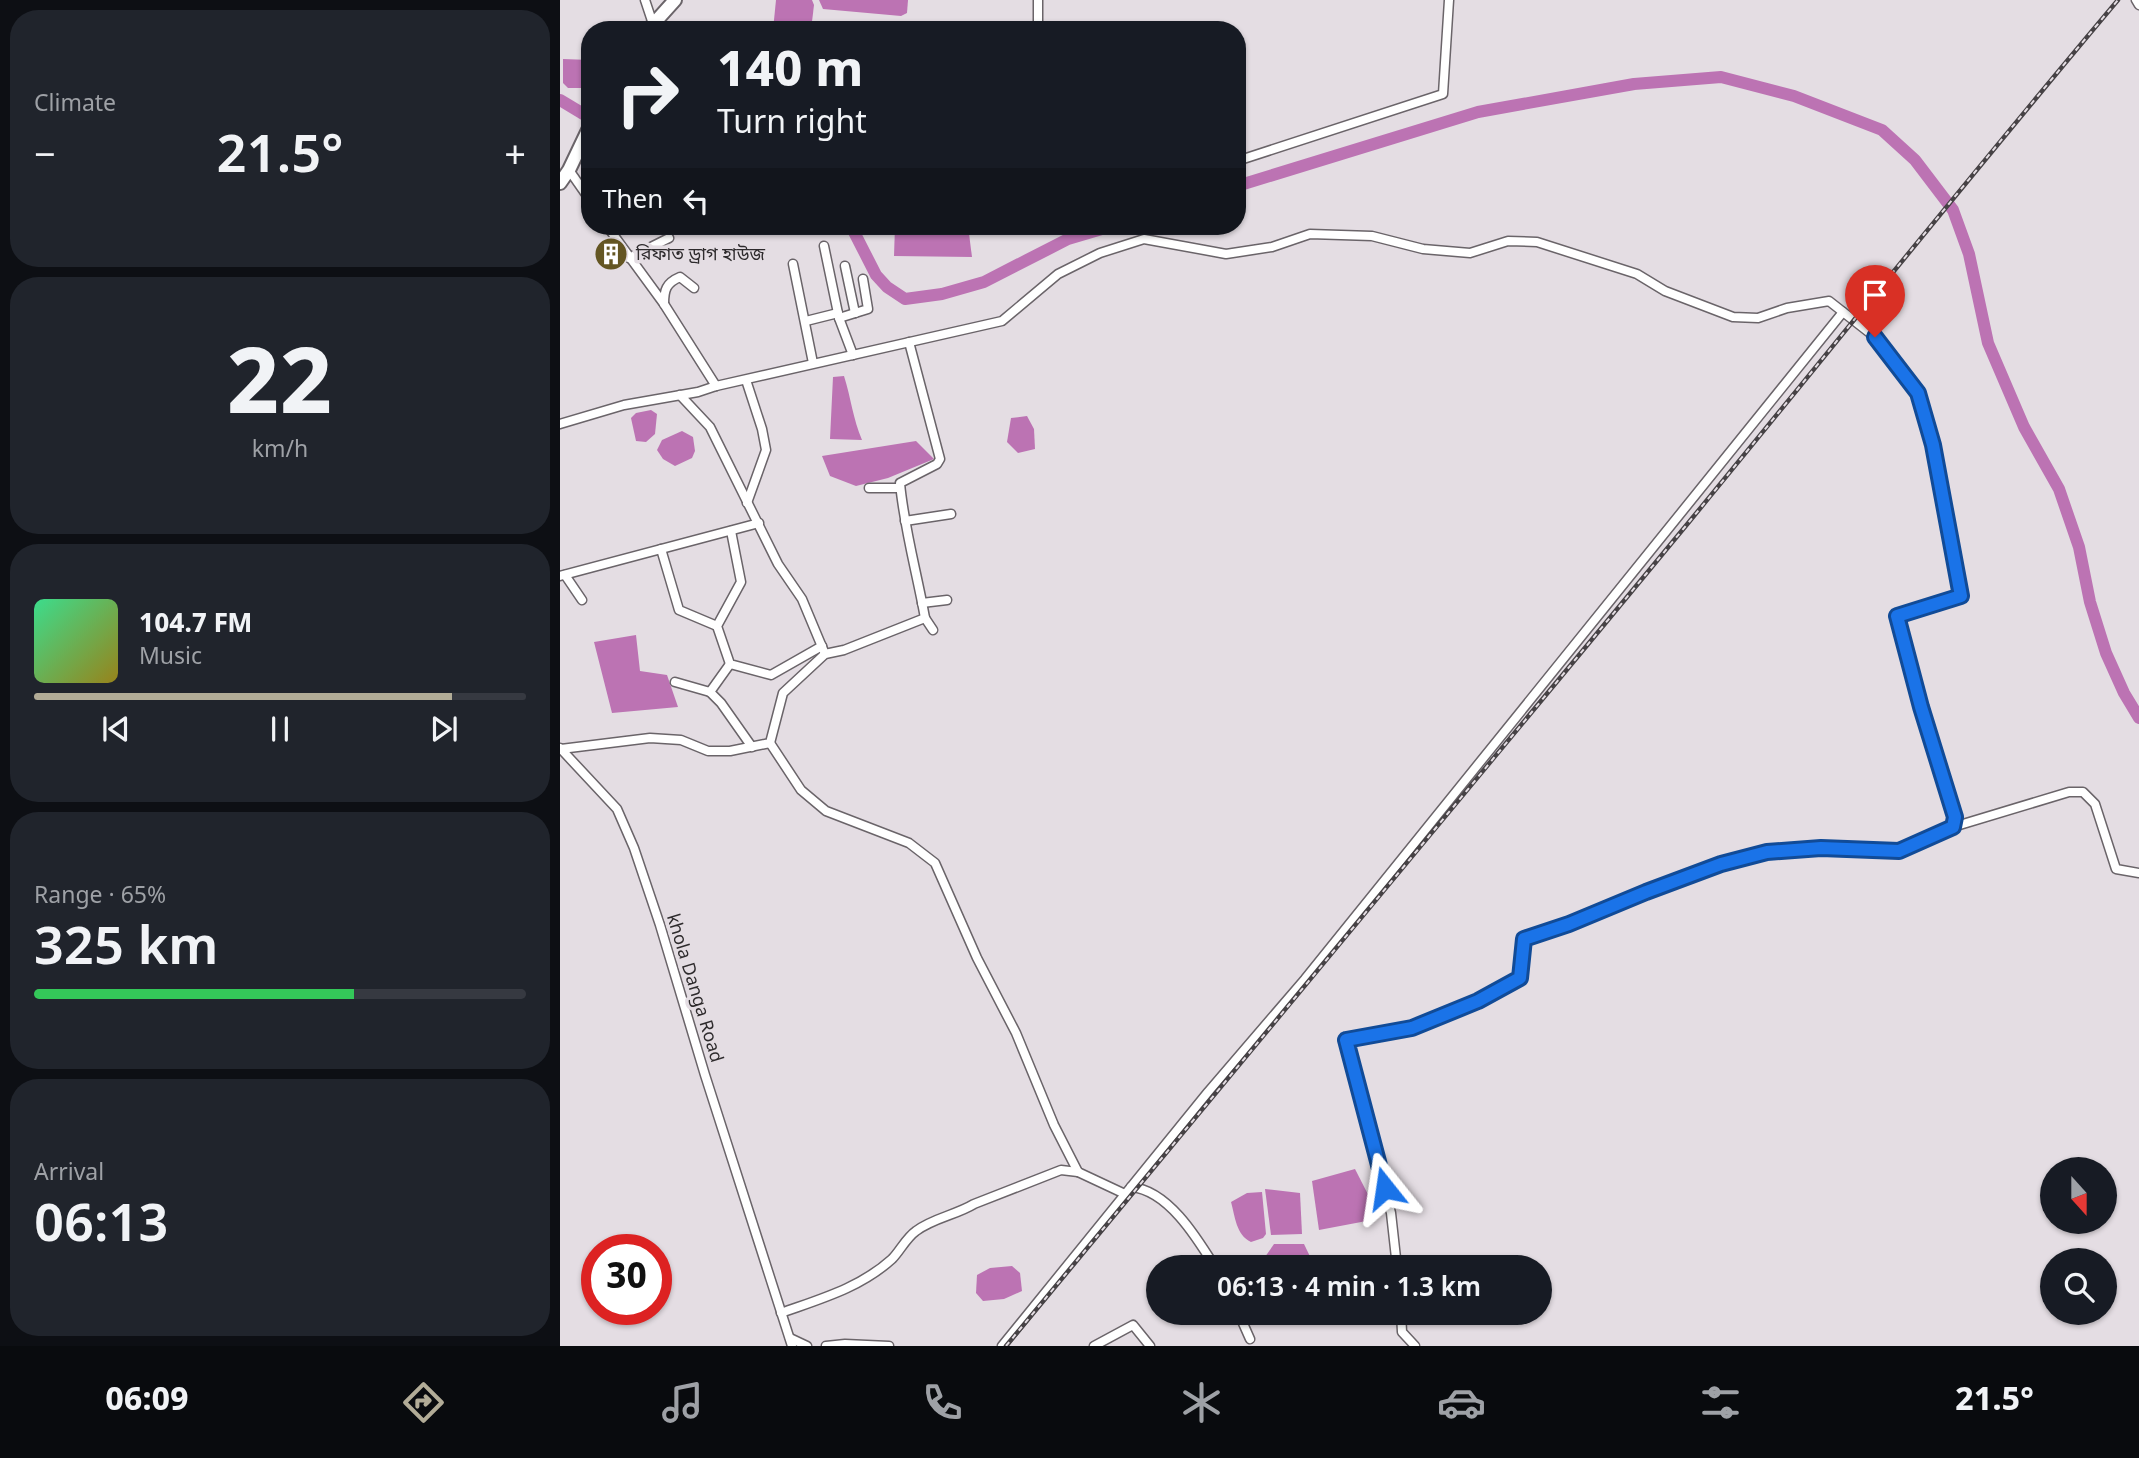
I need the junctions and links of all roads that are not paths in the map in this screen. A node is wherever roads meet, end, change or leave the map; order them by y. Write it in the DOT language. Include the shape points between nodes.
graph roads {
  1 [pos="645,0"];
  2 [pos="675,0"];
  3 [pos="1038,0"];
  4 [pos="1449,0"];
  5 [pos="2136,0"];
  6 [pos="2139,5"];
  7 [pos="649,21"];
  8 [pos="656,21"];
  9 [pos="1038,21"];
  10 [pos="581,144"];
  11 [pos="1246,158"];
  12 [pos="569,170"];
  13 [pos="560,183"];
  14 [pos="581,187"];
  15 [pos="613,235"];
  16 [pos="669,238"];
  17 [pos="824,246"];
  18 [pos="629,258"];
  19 [pos="793,264"];
  20 [pos="845,266"];
  21 [pos="863,279"];
  22 [pos="694,288"];
  23 [pos="664,304"];
  24 [pos="1843,312"];
  25 [pos="855,313"];
  26 [pos="838,315"];
  27 [pos="806,321"];
  28 [pos="909,342"];
  29 [pos="853,355"];
  30 [pos="813,363"];
  31 [pos="747,380"];
  32 [pos="716,386"];
  33 [pos="680,395"];
  34 [pos="560,424"];
  35 [pos="869,488"];
  36 [pos="901,488"];
  37 [pos="747,503"];
  38 [pos="951,514"];
  39 [pos="905,521"];
  40 [pos="759,523"];
  41 [pos="731,531"];
  42 [pos="661,549"];
  43 [pos="562,575"];
  44 [pos="582,600"];
  45 [pos="947,600"];
  46 [pos="922,603"];
  47 [pos="925,618"];
  48 [pos="717,626"];
  49 [pos="933,630"];
  50 [pos="824,650"];
  51 [pos="730,664"];
  52 [pos="675,682"];
  53 [pos="710,692"];
  54 [pos="770,743"];
  55 [pos="752,747"];
  56 [pos="560,749"];
  57 [pos="1953,827"];
  58 [pos="2139,873"];
  59 [pos="1078,1172"];
  60 [pos="1128,1190"];
  61 [pos="1208,1255"];
  62 [pos="1396,1255"];
  63 [pos="781,1313"];
  64 [pos="1244,1325"];
  65 [pos="1402,1325"];
  66 [pos="1250,1339"];
  67 [pos="791,1342"];
  68 [pos="807,1346"];
  69 [pos="826,1346"];
  70 [pos="889,1346"];
  71 [pos="1002,1346"];
  72 [pos="1094,1346"];
  73 [pos="1150,1346"];
  74 [pos="1415,1346"];
  1 -- 7 [label="street"];
  2 -- 8 [label="highway"];
  3 -- 9 [label="street"];
  4 -- 11 [label="street" via="1443,94"];
  5 -- 6 [label="street"];
  10 -- 12 [label="highway"];
  12 -- 13 [label="highway"];
  12 -- 14 [label="street"];
  15 -- 18 [label="street"];
  16 -- 18 [label="street"];
  17 -- 26 [label="street"];
  18 -- 23 [label="street"];
  19 -- 27 [label="street"];
  20 -- 25 [label="street"];
  21 -- 25 [label="street" via="868,309"];
  22 -- 23 [label="street" via="680,277 671,281 664,290"];
  23 -- 32 [label="street"];
  24 -- 28 [label="street" via="1829,301 1758,318 1733,317 1665,291 1637,274 1536,242 1508,241 1470,253 1423,249 1372,236 1310,234 1272,247 1226,254 1144,239 1100,253 1058,274 1002,321"];
  24 -- 57 [label="street" via="1875,337 1918,393 1933,445 1961,596 1897,616 1955,817"];
  24 -- 60 [label="street" via="1305,979"];
  25 -- 26 [label="street"];
  26 -- 27 [label="street"];
  26 -- 29 [label="street"];
  27 -- 30 [label="street"];
  28 -- 29 [label="street"];
  28 -- 36 [label="street" via="940,459 900,483"];
  29 -- 30 [label="street"];
  30 -- 31 [label="street"];
  31 -- 32 [label="street"];
  31 -- 37 [label="street" via="766,450"];
  32 -- 33 [label="street"];
  33 -- 34 [label="street"];
  33 -- 37 [label="street" via="710,427"];
  35 -- 36 [label="street"];
  36 -- 39 [label="street"];
  37 -- 40 [label="street"];
  38 -- 39 [label="street"];
  39 -- 46 [label="street"];
  40 -- 41 [label="street"];
  40 -- 50 [label="street" via="778,564 802,599"];
  41 -- 42 [label="street"];
  41 -- 48 [label="street" via="741,582"];
  42 -- 43 [label="street"];
  42 -- 48 [label="street" via="680,610"];
  43 -- 44 [label="street"];
  45 -- 46 [label="street"];
  46 -- 47 [label="street"];
  47 -- 49 [label="street"];
  47 -- 50 [label="street" via="844,650"];
  48 -- 51 [label="street"];
  50 -- 51 [label="street" via="771,675"];
  50 -- 54 [label="street" via="783,693"];
  51 -- 53 [label="street"];
  52 -- 53 [label="street"];
  53 -- 55 [label="street"];
  54 -- 55 [label="street"];
  54 -- 59 [label="street" via="801,790 826,811 909,843 935,863"];
  55 -- 56 [label="street" via="708,751 681,740 650,738"];
  56 -- 63 [label="street, khola Danga Road" via="617,809 634,848"];
  57 -- 58 [label="street" via="2069,792 2083,792 2095,804 2116,869"];
  57 -- 62 [label="street" via="1899,851 1821,848 1767,852 1721,864 1524,939 1520,978 1478,1001 1412,1028 1346,1040 1391,1213"];
  59 -- 60 [label="street"];
  59 -- 63 [label="street" via="1061,1170 927,1225 853,1288"];
  60 -- 61 [label="street" via="1155,1193 1194,1233"];
  60 -- 71 [label="street"];
  63 -- 67 [label="street, khola Danga Road"];
  64 -- 66 [label="street"];
  65 -- 74 [label="street"];
  67 -- 68 [label="street"];
  69 -- 70 [label="street"];
  72 -- 73 [label="street" via="1133,1325"];
}
